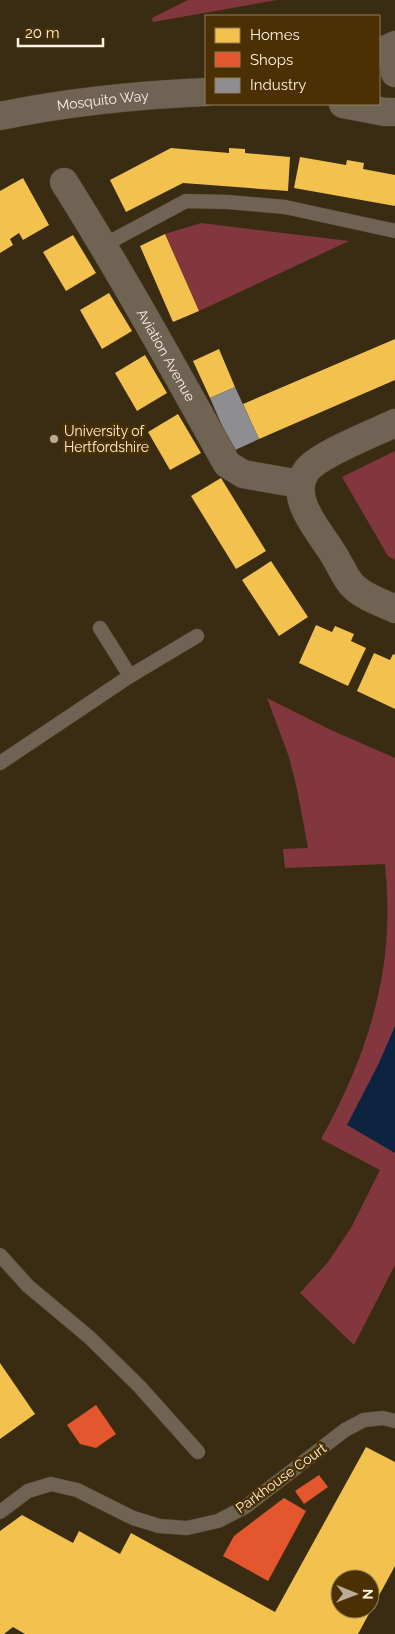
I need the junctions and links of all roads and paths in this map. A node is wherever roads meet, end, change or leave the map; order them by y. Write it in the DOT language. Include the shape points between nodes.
graph roads {
  1 [pos="395,45"];
  2 [pos="380,52"];
  3 [pos="395,66"];
  4 [pos="395,73"];
  5 [pos="205,92"];
  6 [pos="350,105"];
  7 [pos="395,112"];
  8 [pos="0,116"];
  9 [pos="64,182"];
  10 [pos="395,231"];
  11 [pos="104,245"];
  12 [pos="395,423"];
  13 [pos="300,484"];
  14 [pos="395,609"];
  15 [pos="100,628"];
  16 [pos="197,636"];
  17 [pos="130,676"];
  18 [pos="0,763"];
  19 [pos="0,1254"];
  20 [pos="395,1421"];
  21 [pos="198,1452"];
  22 [pos="0,1512"];
  1 -- 2 [label="street"];
  3 -- 4 [label="street"];
  5 -- 8 [label="street, Mosquito Way" via="141,95"];
  6 -- 7 [label="street"];
  9 -- 11 [label="street, Aviation Avenue"];
  10 -- 11 [label="lane" via="285,207 186,201"];
  11 -- 13 [label="street, Aviation Avenue" via="226,464 243,474"];
  12 -- 13 [label="street" via="322,457 308,469"];
  13 -- 14 [label="street" via="307,513 352,584"];
  15 -- 17 [label="lane"];
  16 -- 17 [label="lane"];
  17 -- 18 [label="lane"];
  19 -- 21 [label="lane" via="28,1286 89,1337 132,1379"];
  20 -- 22 [label="lane, Parkhouse Court" via="383,1418 364,1420 345,1430 245,1507 218,1521 187,1528 159,1526 133,1518 77,1490 51,1484 28,1491"];
}
